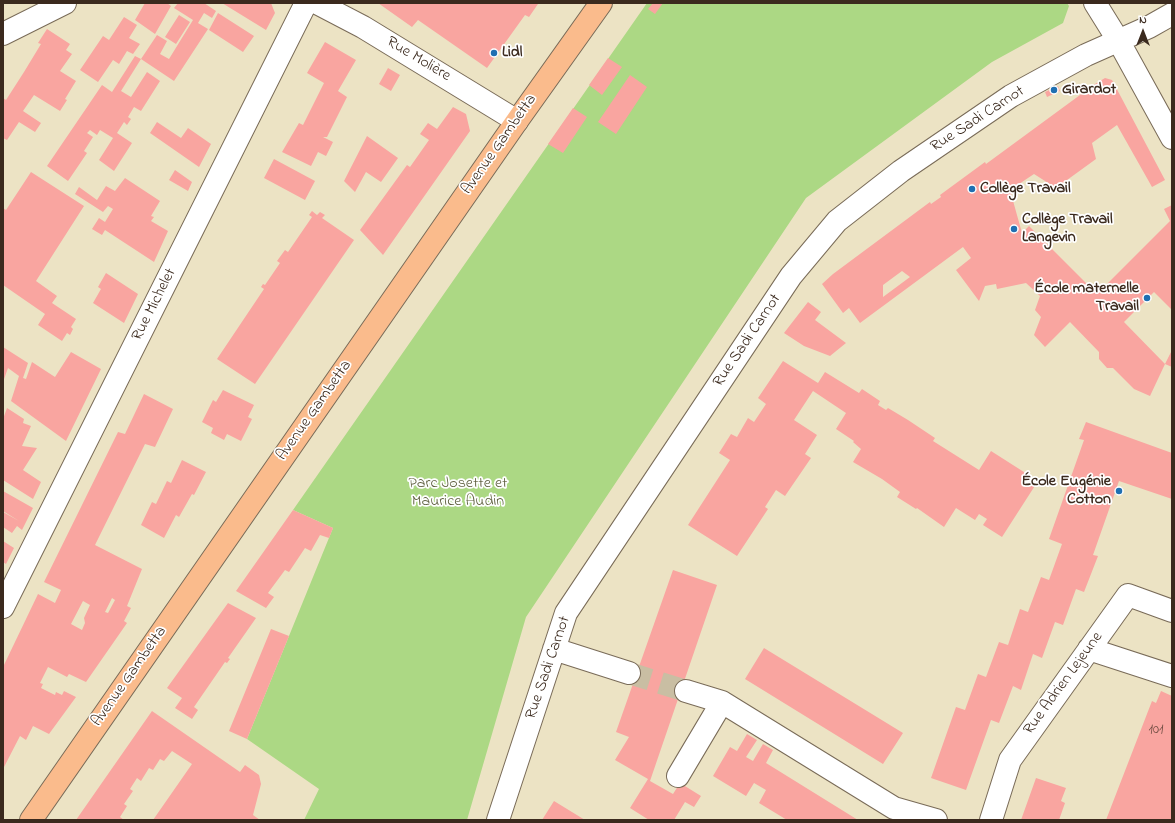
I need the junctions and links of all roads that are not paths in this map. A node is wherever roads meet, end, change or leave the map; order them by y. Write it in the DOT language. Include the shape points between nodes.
graph roads {
  1 [pos="65,3"];
  2 [pos="306,3"];
  3 [pos="317,3"];
  4 [pos="601,3"];
  5 [pos="1095,3"];
  6 [pos="1172,14"];
  7 [pos="3,34"];
  8 [pos="1118,40"];
  9 [pos="517,121"];
  10 [pos="1172,138"];
  11 [pos="3,607"];
  12 [pos="1172,611"];
  13 [pos="554,649"];
  14 [pos="1089,649"];
  15 [pos="629,673"];
  16 [pos="1172,676"];
  17 [pos="686,691"];
  18 [pos="722,702"];
  19 [pos="678,776"];
  20 [pos="31,820"];
  21 [pos="498,820"];
  22 [pos="936,820"];
  23 [pos="991,820"];
  1 -- 7 [label="street"];
  2 -- 11 [label="street, Rue Michelet"];
  3 -- 9 [label="street, Rue Molière" via="363,27"];
  4 -- 9 [label="main road, Avenue Gambetta"];
  5 -- 8 [label="street"];
  6 -- 8 [label="street, Rue Sadi Carnot"];
  8 -- 10 [label="street"];
  8 -- 13 [label="street, Rue Sadi Carnot" via="1011,96 901,171 837,221 791,276 566,613"];
  9 -- 20 [label="main road, Avenue Gambetta"];
  12 -- 14 [label="street, Rue Adrien Lejeune" via="1128,595"];
  13 -- 15 [label="street"];
  13 -- 21 [label="street, Rue Sadi Carnot"];
  14 -- 16 [label="street"];
  14 -- 23 [label="street, Rue Adrien Lejeune" via="1010,760"];
  17 -- 18 [label="street"];
  18 -- 19 [label="street"];
  18 -- 22 [label="street" via="894,808"];
}
